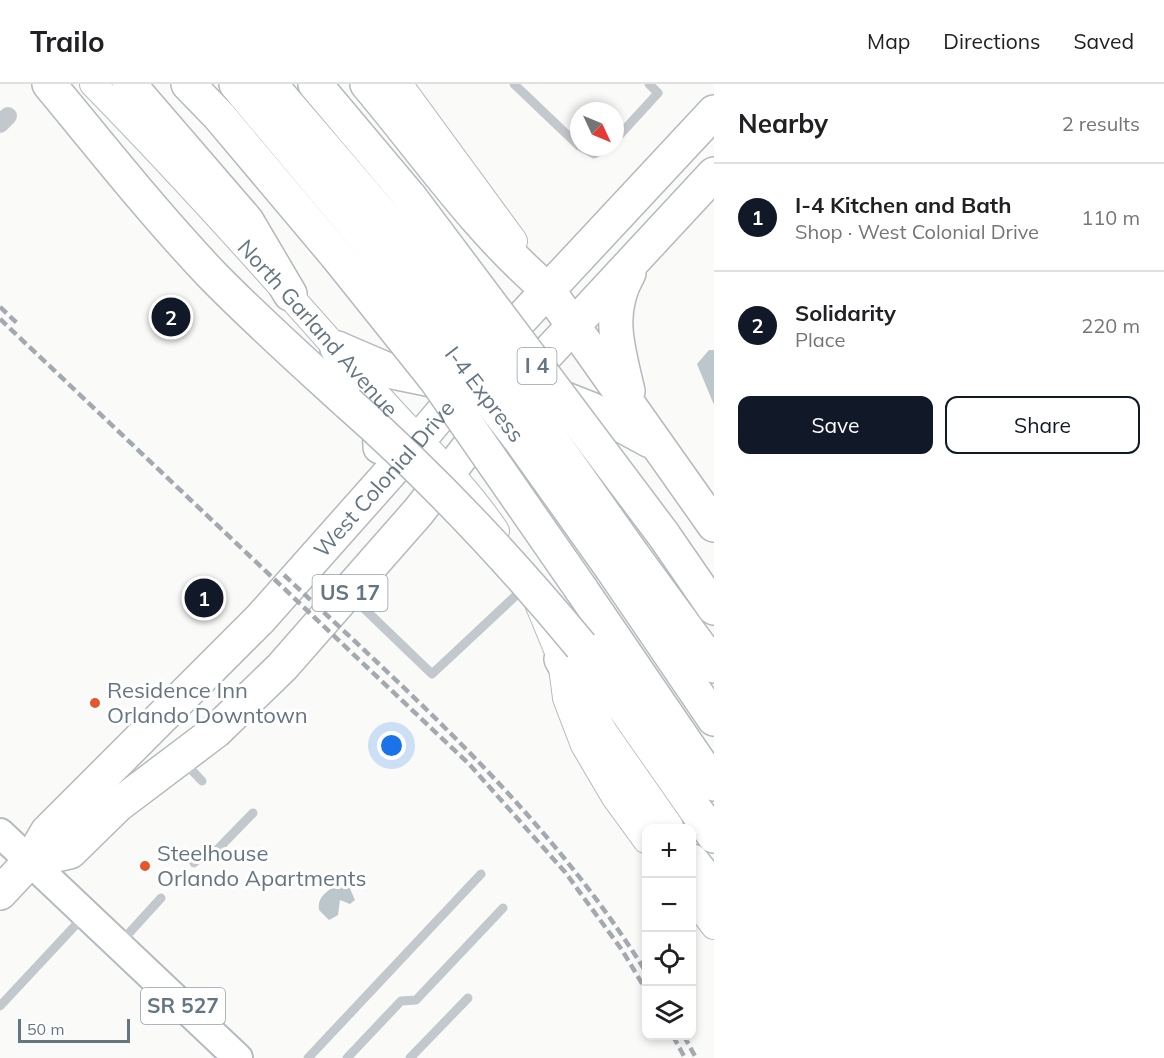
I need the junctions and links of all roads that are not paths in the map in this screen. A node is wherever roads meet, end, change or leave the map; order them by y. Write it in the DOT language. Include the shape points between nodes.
graph roads {
  1 [pos="49,84"];
  2 [pos="93,84"];
  3 [pos="129,84"];
  4 [pos="188,84"];
  5 [pos="236,84"];
  6 [pos="270,84"];
  7 [pos="315,84"];
  8 [pos="367,84"];
  9 [pos="514,84"];
  10 [pos="649,84"];
  11 [pos="407,90"];
  12 [pos="714,112"];
  13 [pos="624,130"];
  14 [pos="570,137"];
  15 [pos="714,174"];
  16 [pos="373,226"];
  17 [pos="642,250"];
  18 [pos="549,290"];
  19 [pos="290,294"];
  20 [pos="573,324"];
  21 [pos="337,348"];
  22 [pos="465,387"];
  23 [pos="514,390"];
  24 [pos="631,407"];
  25 [pos="419,440"];
  26 [pos="657,445"];
  27 [pos="450,473"];
  28 [pos="345,524"];
  29 [pos="714,525"];
  30 [pos="622,562"];
  31 [pos="529,582"];
  32 [pos="349,594"];
  33 [pos="714,608"];
  34 [pos="571,653"];
  35 [pos="714,666"];
  36 [pos="714,719"];
  37 [pos="714,784"];
  38 [pos="253,813"];
  39 [pos="664,824"];
  40 [pos="0,833"];
  41 [pos="642,834"];
  42 [pos="714,836"];
  43 [pos="30,861"];
  44 [pos="194,863"];
  45 [pos="696,866"];
  46 [pos="481,874"];
  47 [pos="714,889"];
  48 [pos="0,893"];
  49 [pos="161,898"];
  50 [pos="696,902"];
  51 [pos="503,908"];
  52 [pos="86,914"];
  53 [pos="714,926"];
  54 [pos="118,944"];
  55 [pos="468,998"];
  56 [pos="0,1006"];
  57 [pos="238,1058"];
  58 [pos="308,1058"];
  59 [pos="347,1058"];
  60 [pos="410,1058"];
  1 -- 34 [label="highway, bridge" via="211,273 482,531"];
  2 -- 19 [label="street, North Garland Avenue"];
  3 -- 19 [label="highway" via="247,221"];
  4 -- 37 [label="highway, bridge" via="336,255 436,380"];
  5 -- 16 [label="highway, I-4 Express"];
  6 -- 16 [label="highway, I-4 Express"];
  7 -- 33 [label="highway, I 4, bridge" via="411,197"];
  8 -- 18 [label="highway" via="473,215"];
  9 -- 14 [label="lane"];
  10 -- 13 [label="lane" via="658,93"];
  11 -- 18 [label="street"];
  12 -- 18 [label="highway, West Colonial Drive / US 17"];
  15 -- 17 [label="highway, West Colonial Drive / US 17"];
  16 -- 30 [label="highway, I-4 Express, bridge" via="521,441"];
  17 -- 20 [label="highway, West Colonial Drive / US 17"];
  17 -- 24 [label="highway" via="618,291 614,319"];
  18 -- 20 [label="highway"];
  18 -- 22 [label="highway, West Colonial Drive / US 17"];
  19 -- 21 [label="street, North Garland Avenue"];
  20 -- 23 [label="highway, West Colonial Drive / US 17"];
  20 -- 24 [label="highway"];
  21 -- 22 [label="highway" via="393,372"];
  21 -- 25 [label="street, North Garland Avenue"];
  21 -- 28 [label="highway" via="371,399 380,442 372,480"];
  22 -- 23 [label="highway"];
  22 -- 25 [label="highway, West Colonial Drive / US 17"];
  23 -- 25 [label="highway"];
  23 -- 26 [label="highway" via="549,392 591,408"];
  23 -- 27 [label="highway, West Colonial Drive / US 17"];
  24 -- 26 [label="highway"];
  25 -- 27 [label="street, North Garland Avenue"];
  25 -- 28 [label="highway, West Colonial Drive / US 17"];
  26 -- 29 [label="highway"];
  27 -- 31 [label="street, North Garland Avenue" via="482,511"];
  27 -- 32 [label="highway, West Colonial Drive / US 17"];
  28 -- 43 [label="highway, West Colonial Drive / US 17" via="224,658 47,832"];
  30 -- 35 [label="highway, I-4 Express"];
  30 -- 36 [label="highway, I-4 Express"];
  31 -- 32 [label="lane" via="432,674"];
  31 -- 34 [label="street, North Garland Avenue"];
  32 -- 43 [label="highway, West Colonial Drive / US 17" via="216,731 191,770 118,806 70,852"];
  34 -- 39 [label="highway" via="600,732"];
  34 -- 41 [label="street, North Garland Avenue" via="566,698 584,745"];
  34 -- 42 [label="highway"];
  38 -- 44 [label="lane" via="241,818 214,853 204,854"];
  40 -- 43 [label="main road, SR 527"];
  43 -- 48 [label="highway, US 17"];
  43 -- 52 [label="main road, SR 527"];
  45 -- 47 [label="highway"];
  46 -- 58 [label="lane"];
  49 -- 54 [label="lane"];
  50 -- 53 [label="street"];
  51 -- 59 [label="lane" via="416,1000 401,1001"];
  52 -- 54 [label="main road, SR 527"];
  52 -- 56 [label="lane"];
  54 -- 57 [label="main road, SR 527"];
  55 -- 60 [label="lane"];
}
